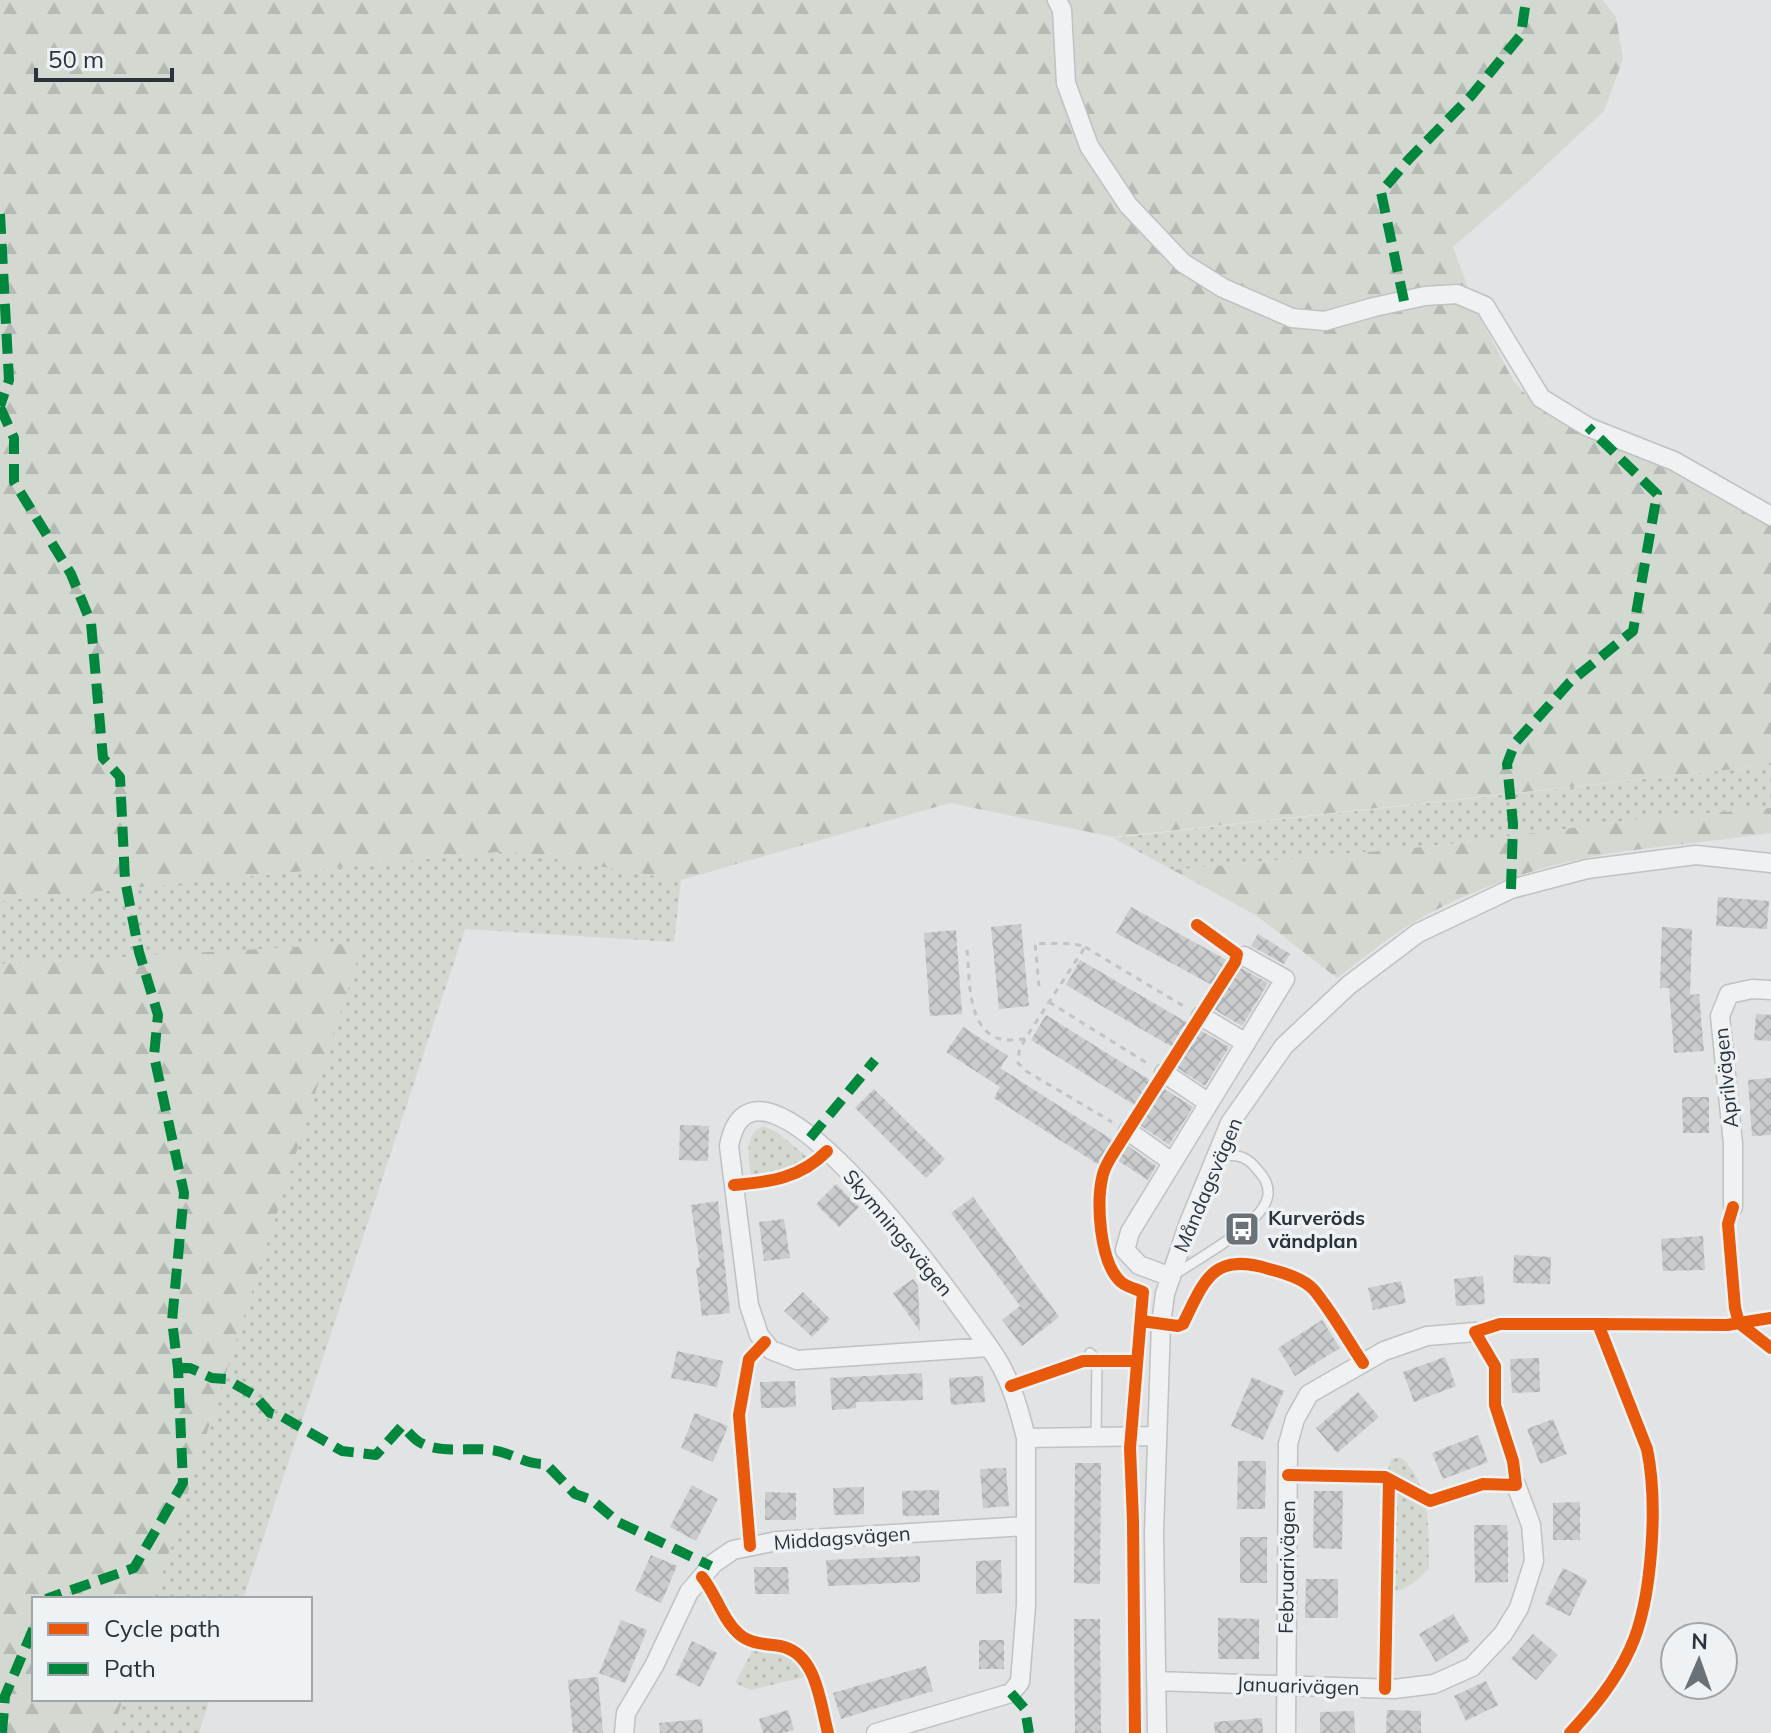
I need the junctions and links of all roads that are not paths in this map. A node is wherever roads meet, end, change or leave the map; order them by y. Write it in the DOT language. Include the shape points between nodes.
graph roads {
  1 [pos="1057,0"];
  2 [pos="1771,516"];
  3 [pos="1771,863"];
  4 [pos="1244,956"];
  5 [pos="1771,990"];
  6 [pos="1201,1016"];
  7 [pos="1246,1043"];
  8 [pos="1164,1073"];
  9 [pos="1209,1103"];
  10 [pos="1128,1131"];
  11 [pos="1216,1157"];
  12 [pos="1172,1162"];
  13 [pos="1733,1207"];
  14 [pos="1171,1277"];
  15 [pos="1475,1332"];
  16 [pos="989,1347"];
  17 [pos="1090,1353"];
  18 [pos="1157,1436"];
  19 [pos="1096,1437"];
  20 [pos="1026,1438"];
  21 [pos="1516,1485"];
  22 [pos="1026,1526"];
  23 [pos="1156,1681"];
  24 [pos="1285,1685"];
  25 [pos="624,1733"];
  26 [pos="876,1733"];
  27 [pos="1157,1733"];
  28 [pos="1286,1733"];
  1 -- 2 [label="street" via="1066,83 1089,146 1128,205 1183,263 1223,288 1292,318 1325,321 1425,296 1457,294 1485,306 1541,398 1588,427 1674,461"];
  3 -- 11 [label="street, Måndagsvägen" via="1696,855 1587,869 1511,889 1418,933 1349,985 1284,1046 1230,1123"];
  4 -- 7 [label="street" via="1285,979"];
  5 -- 13 [label="street, Aprilvägen" via="1729,994 1720,1016 1733,1144"];
  6 -- 7 [label="street"];
  7 -- 9 [label="street"];
  8 -- 9 [label="street"];
  9 -- 12 [label="street"];
  10 -- 12 [label="street"];
  11 -- 14 [label="street, Måndagsvägen"];
  11 -- 14 [label="lane" via="1234,1154 1252,1163 1266,1180 1268,1197 1242,1229"];
  12 -- 14 [label="street" via="1130,1232 1125,1250 1139,1265"];
  14 -- 18 [label="street, Måndagsvägen" via="1161,1324"];
  15 -- 24 [label="street, Februarivägen" via="1427,1336 1384,1351 1309,1394 1295,1419 1288,1444"];
  16 -- 16 [label="street, Skymningsvägen" via="797,1360 771,1350 759,1335 749,1305 729,1146 732,1128 741,1117 767,1110 825,1149 906,1236"];
  16 -- 20 [label="street, Skymningsvägen" via="1002,1365"];
  17 -- 19 [label="lane" via="1097,1361"];
  18 -- 19 [label="street"];
  18 -- 23 [label="street, Måndagsvägen"];
  19 -- 20 [label="street"];
  20 -- 22 [label="street"];
  21 -- 24 [label="street, Januarivägen" via="1531,1525 1534,1561 1519,1608 1472,1667 1434,1684 1394,1689"];
  22 -- 25 [label="street, Middagsvägen" via="777,1541 733,1550 689,1592 626,1713"];
  22 -- 26 [label="street" via="1020,1682 1011,1693"];
  23 -- 24 [label="street, Januarivägen"];
  23 -- 27 [label="street, Måndagsvägen"];
  24 -- 28 [label="street, Februarivägen"];
}
